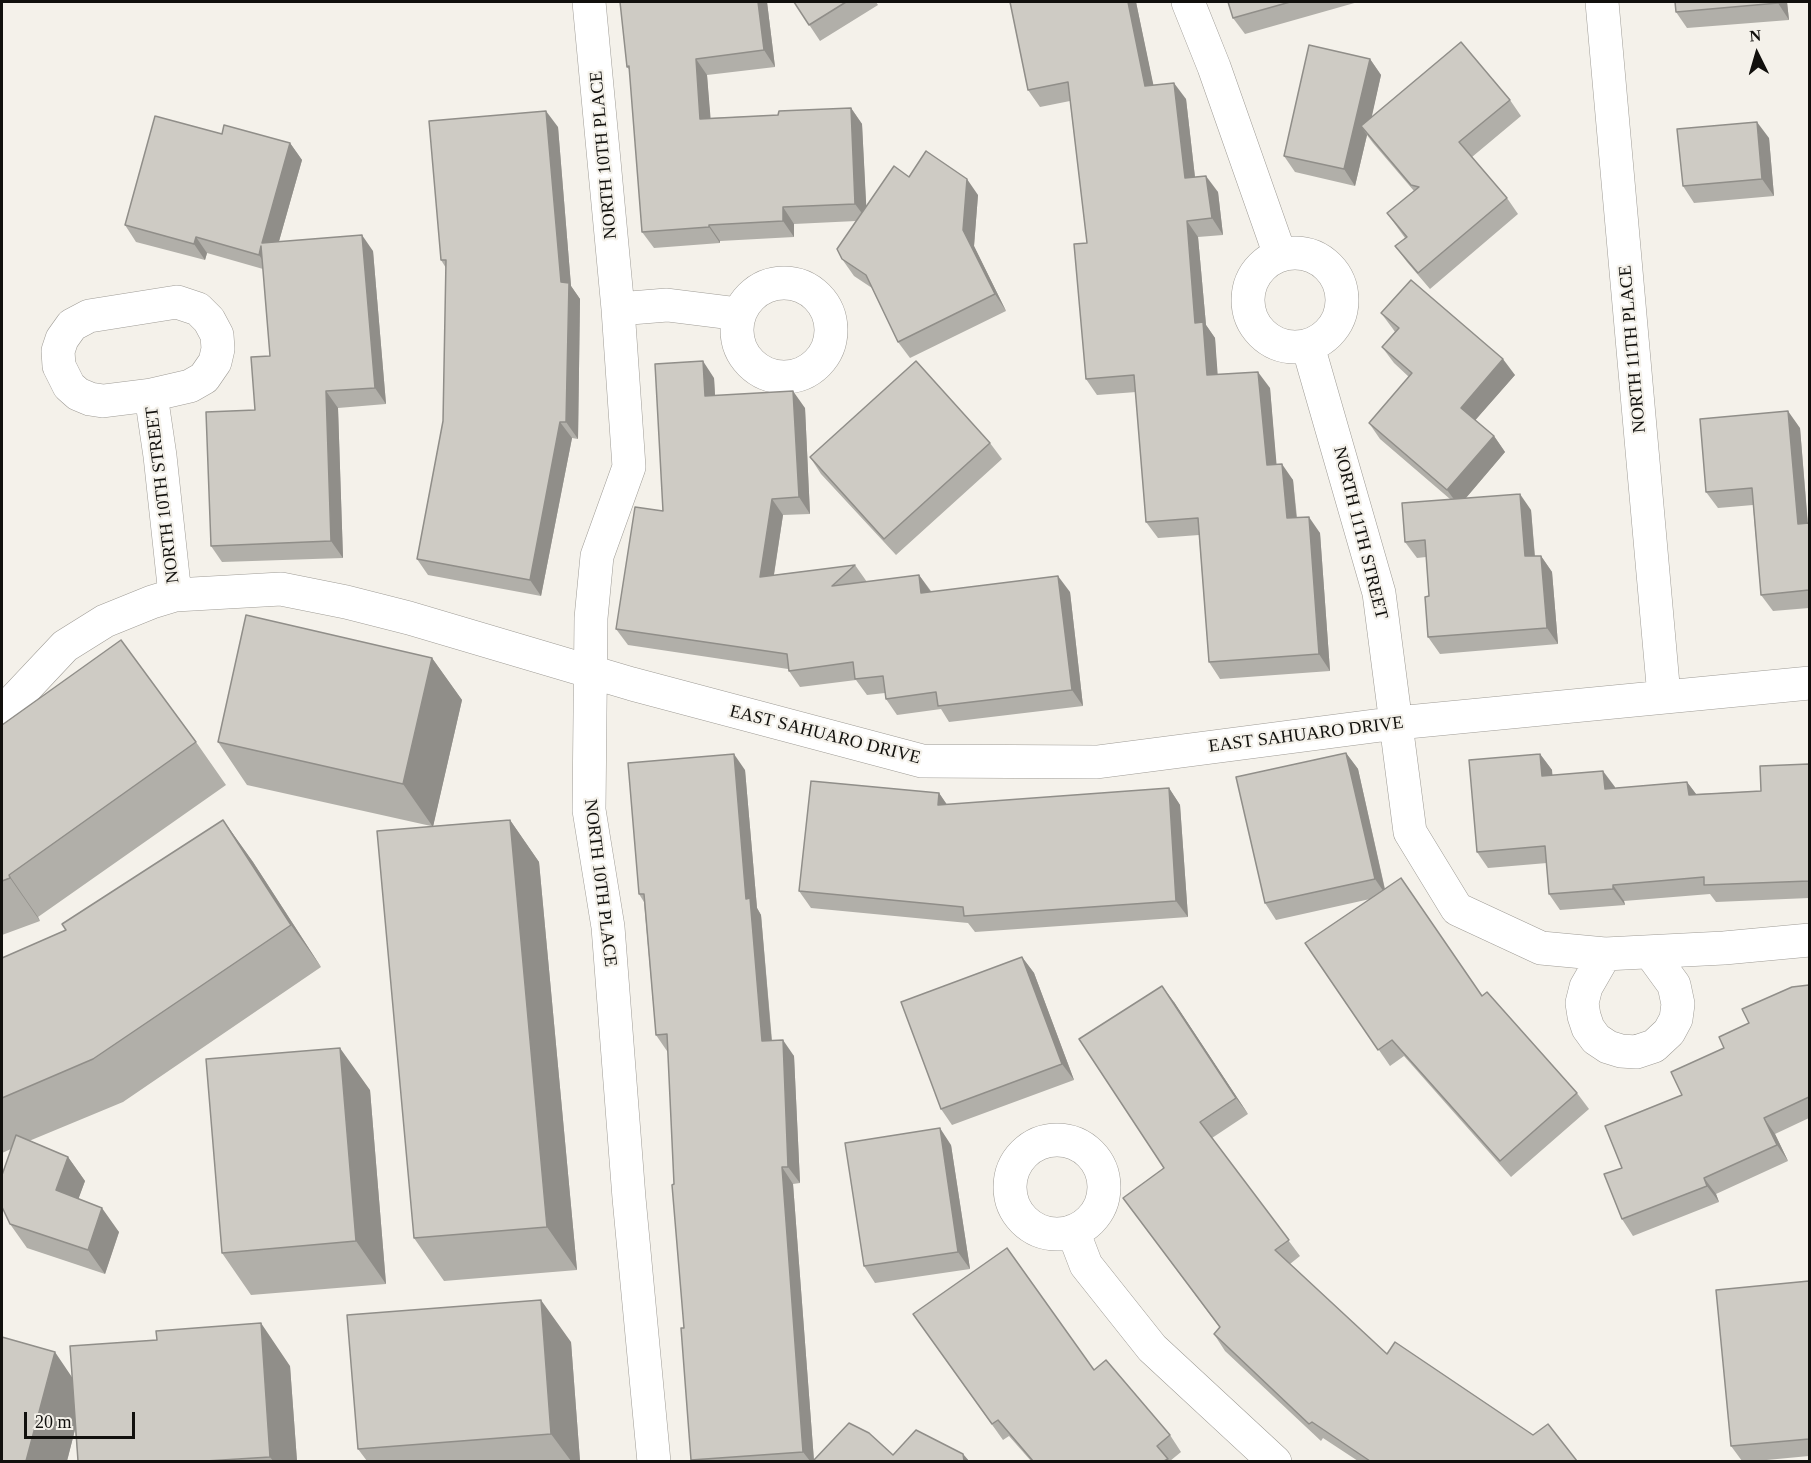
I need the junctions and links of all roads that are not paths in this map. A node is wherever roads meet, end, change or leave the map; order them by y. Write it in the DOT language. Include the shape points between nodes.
graph roads {
  1 [pos="589,2"];
  2 [pos="1188,2"];
  3 [pos="1602,2"];
  4 [pos="1280,255"];
  5 [pos="618,309"];
  6 [pos="739,314"];
  7 [pos="1308,346"];
  8 [pos="151,395"];
  9 [pos="175,595"];
  10 [pos="591,672"];
  11 [pos="1809,683"];
  12 [pos="1664,696"];
  13 [pos="2,713"];
  14 [pos="1396,723"];
  15 [pos="1809,940"];
  16 [pos="1650,952"];
  17 [pos="1605,954"];
  18 [pos="1073,1231"];
  19 [pos="1263,1458"];
  20 [pos="654,1461"];
  1 -- 5 [label="street, NORTH 10TH PLACE"];
  2 -- 4 [label="street"];
  3 -- 12 [label="street, NORTH 11TH PLACE"];
  4 -- 7 [label="street" via="1266,262 1249,286 1249,315 1266,339 1279,346"];
  4 -- 7 [label="street" via="1310,255 1323,262 1340,286 1340,316 1333,329"];
  5 -- 6 [label="street" via="667,305"];
  5 -- 10 [label="street, NORTH 10TH PLACE" via="629,467 597,556"];
  7 -- 14 [label="street, NORTH 11TH STREET" via="1379,593"];
  8 -- 8 [label="street, NORTH 10TH STREET" via="190,386 204,378 214,362 217,335 198,309 177,302 89,316 72,325 58,351 59,366 78,394 103,401"];
  8 -- 9 [label="street, NORTH 10TH STREET"];
  9 -- 10 [label="street, EAST SAHUARO DRIVE" via="281,589 409,618"];
  9 -- 13 [label="street, EAST SAHUARO DRIVE" via="105,621 65,646"];
  10 -- 14 [label="street, EAST SAHUARO DRIVE" via="922,761 1097,762"];
  10 -- 20 [label="street, NORTH 10TH PLACE" via="589,810 608,927"];
  11 -- 12 [label="street, EAST SAHUARO DRIVE"];
  12 -- 14 [label="street, EAST SAHUARO DRIVE"];
  14 -- 17 [label="street, NORTH 11TH STREET" via="1410,832 1457,909 1541,948"];
  15 -- 16 [label="street"];
  16 -- 17 [label="street"];
  16 -- 17 [label="street" via="1674,985 1676,1019 1654,1046 1636,1052 1608,1047 1596,1039 1584,1016 1586,987"];
  18 -- 19 [label="street" via="1086,1265 1152,1348"];
}
